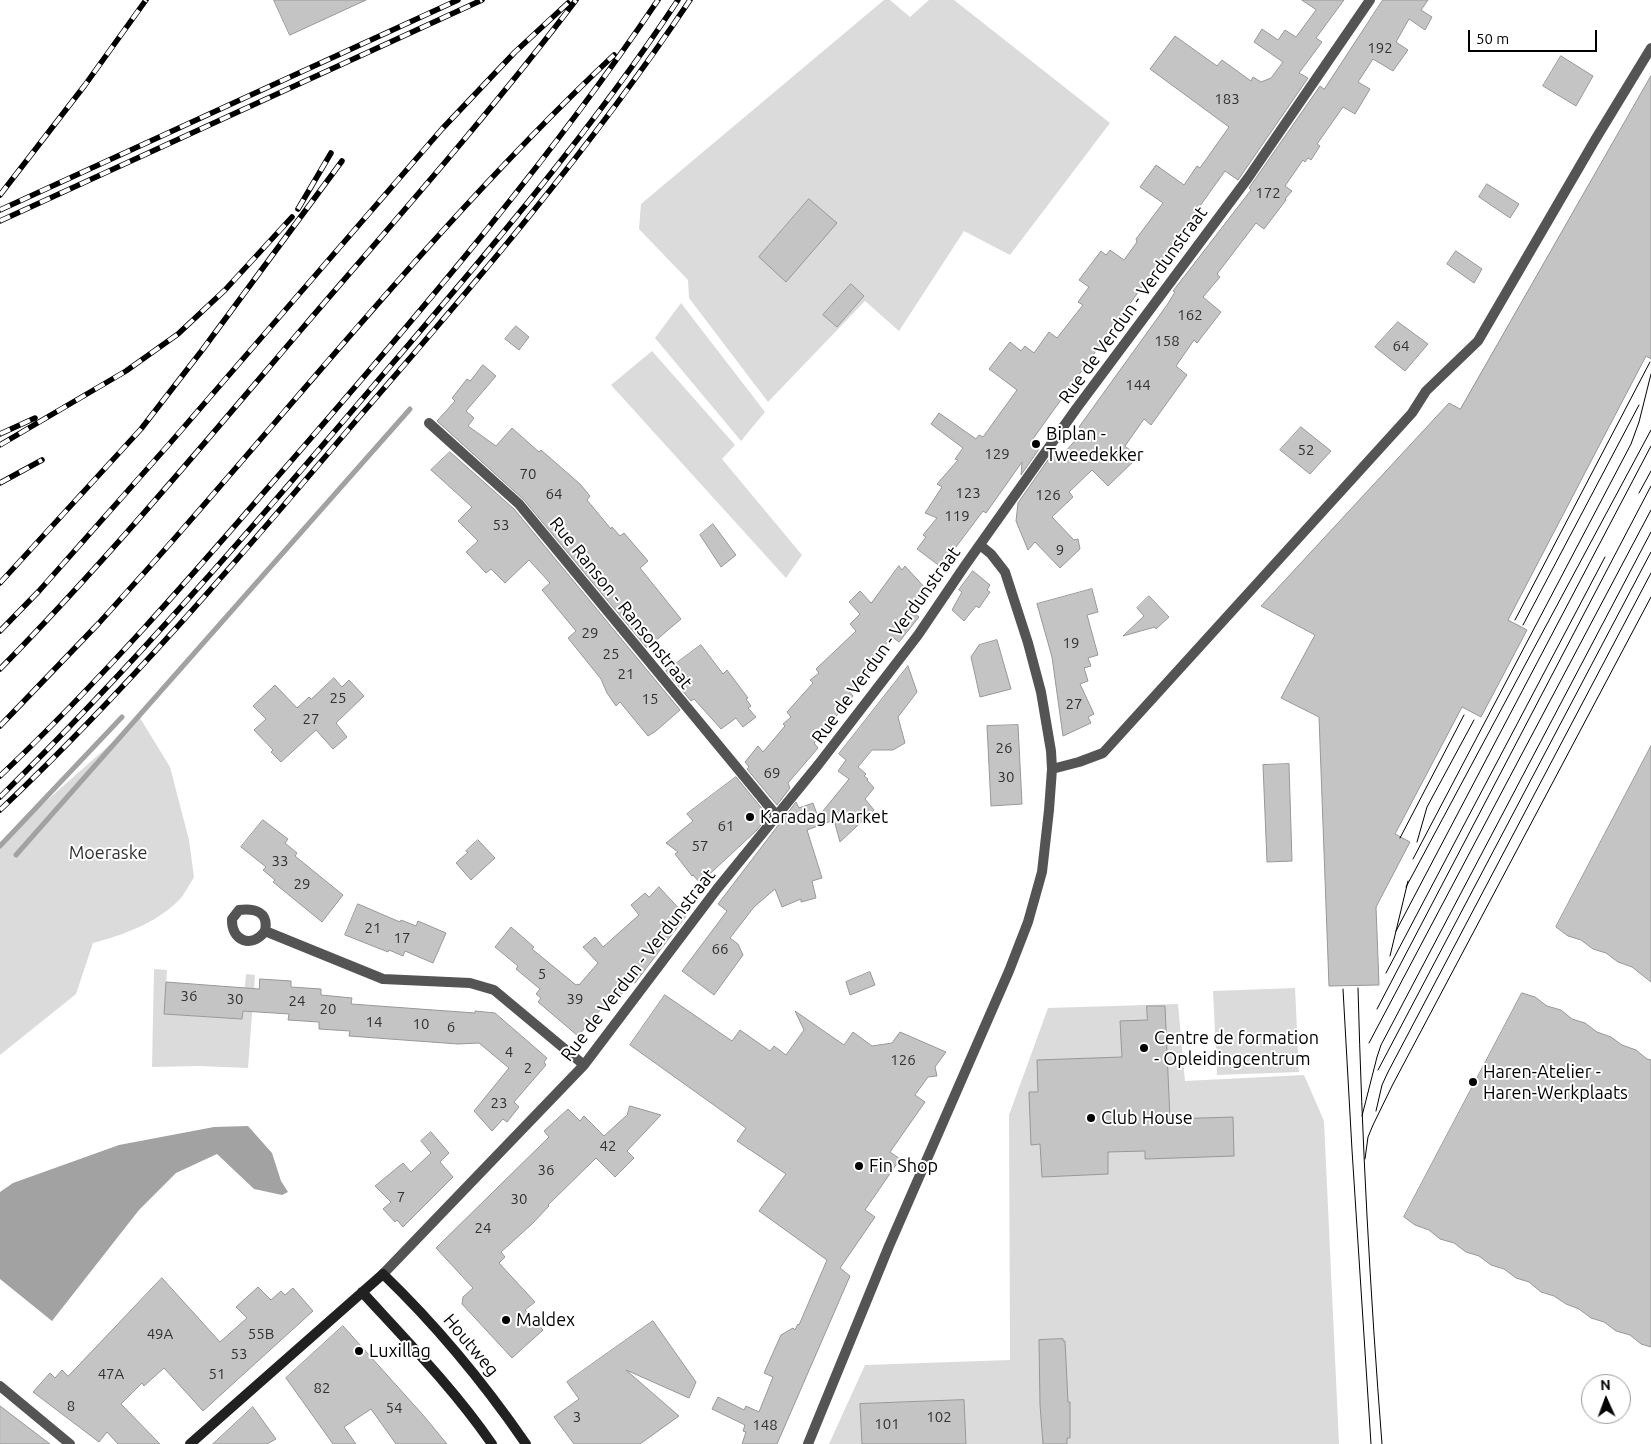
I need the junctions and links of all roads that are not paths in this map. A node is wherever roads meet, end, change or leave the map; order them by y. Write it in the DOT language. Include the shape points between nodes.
graph roads {
  1 [pos="1370,0"];
  2 [pos="1651,48"];
  3 [pos="429,423"];
  4 [pos="980,545"];
  5 [pos="1052,769"];
  6 [pos="776,815"];
  7 [pos="264,932"];
  8 [pos="584,1065"];
  9 [pos="383,1274"];
  10 [pos="362,1292"];
  11 [pos="0,1386"];
  12 [pos="70,1444"];
  13 [pos="190,1444"];
  14 [pos="492,1444"];
  15 [pos="526,1444"];
  16 [pos="808,1444"];
  1 -- 4 [label="street, Rue de Verdun - Verdunstraat" via="1248,178 1076,409"];
  2 -- 5 [label="street" via="1478,341 1426,391 1412,413 1103,753"];
  3 -- 6 [label="street, Rue Ranson - Ransonstraat" via="519,504"];
  4 -- 5 [label="street" via="1005,572 1011,590 1041,692"];
  4 -- 6 [label="street, Rue de Verdun - Verdunstraat" via="918,635"];
  5 -- 16 [label="street" via="1042,872 1028,922"];
  6 -- 8 [label="street, Rue de Verdun - Verdunstraat"];
  7 -- 8 [label="street" via="383,979 470,983 494,990"];
  8 -- 9 [label="street, Rue de Verdun - Verdunstraat"];
  9 -- 10 [label="main road"];
  9 -- 15 [label="main road, Houtweg" via="434,1327"];
  10 -- 13 [label="main road"];
  10 -- 14 [label="main road" via="444,1382"];
  11 -- 12 [label="street"];
}
